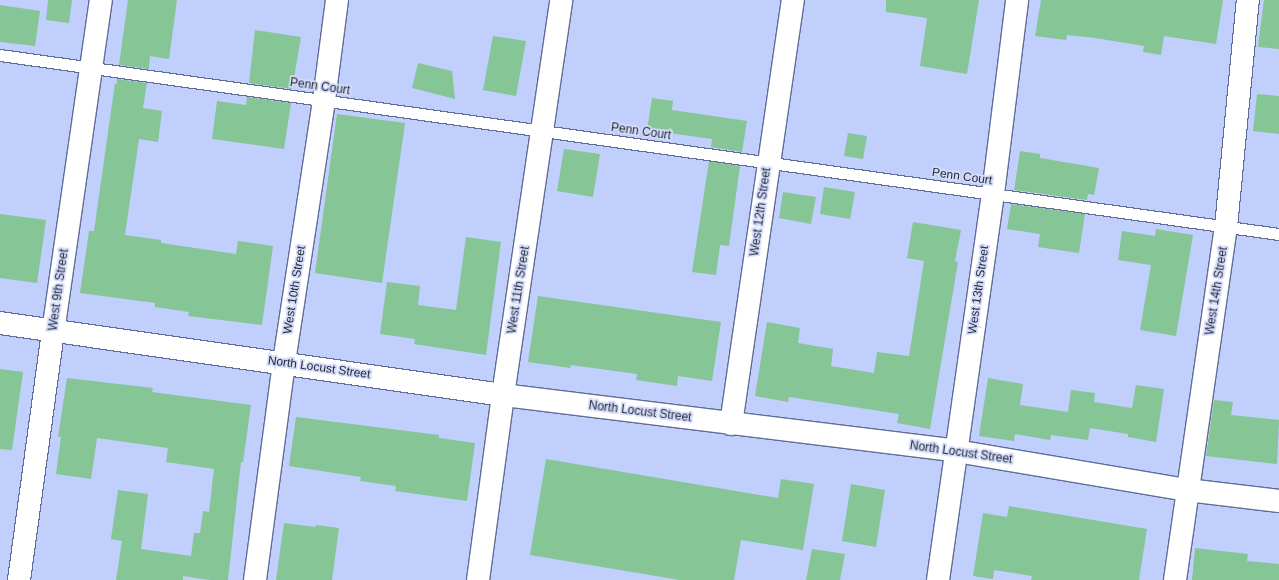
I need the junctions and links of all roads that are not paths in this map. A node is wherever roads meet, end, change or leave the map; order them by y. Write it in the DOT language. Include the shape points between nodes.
graph roads {
  1 [pos="101,0"];
  2 [pos="336,0"];
  3 [pos="561,0"];
  4 [pos="793,0"];
  5 [pos="1017,0"];
  6 [pos="1248,0"];
  7 [pos="0,55"];
  8 [pos="92,68"];
  9 [pos="324,100"];
  10 [pos="543,131"];
  11 [pos="768,163"];
  12 [pos="993,194"];
  13 [pos="1226,227"];
  14 [pos="1279,234"];
  15 [pos="0,323"];
  16 [pos="53,332"];
  17 [pos="284,362"];
  18 [pos="503,395"];
  19 [pos="731,424"];
  20 [pos="956,451"];
  21 [pos="1187,490"];
  22 [pos="1279,501"];
  23 [pos="20,580"];
  24 [pos="255,580"];
  25 [pos="478,580"];
  26 [pos="938,580"];
  27 [pos="1175,580"];
  1 -- 8 [label="street, West 9th Street"];
  2 -- 9 [label="street, West 10th Street"];
  3 -- 10 [label="street, West 11th Street"];
  4 -- 11 [label="street, West 12th Street"];
  5 -- 12 [label="street, West 13th Street"];
  6 -- 13 [label="street, West 14th Street"];
  7 -- 8 [label="lane, Penn Court"];
  8 -- 9 [label="lane, Penn Court"];
  8 -- 16 [label="street, West 9th Street"];
  9 -- 10 [label="lane, Penn Court"];
  9 -- 17 [label="street, West 10th Street"];
  10 -- 11 [label="lane, Penn Court"];
  10 -- 18 [label="street, West 11th Street"];
  11 -- 12 [label="lane, Penn Court"];
  11 -- 19 [label="street, West 12th Street"];
  12 -- 13 [label="lane, Penn Court"];
  12 -- 20 [label="street, West 13th Street"];
  13 -- 14 [label="lane, Penn Court"];
  13 -- 21 [label="street, West 14th Street"];
  15 -- 16 [label="street, North Locust Street"];
  16 -- 17 [label="street, North Locust Street"];
  16 -- 23 [label="street, West 9th Street"];
  17 -- 18 [label="street, North Locust Street"];
  17 -- 24 [label="street, West 10th Street"];
  18 -- 19 [label="street, North Locust Street"];
  18 -- 25 [label="street, West 11th Street"];
  19 -- 20 [label="street, North Locust Street"];
  20 -- 21 [label="street, North Locust Street"];
  20 -- 26 [label="street, West 13th Street"];
  21 -- 22 [label="street, North Locust Street"];
  21 -- 27 [label="street, West 14th Street"];
}
